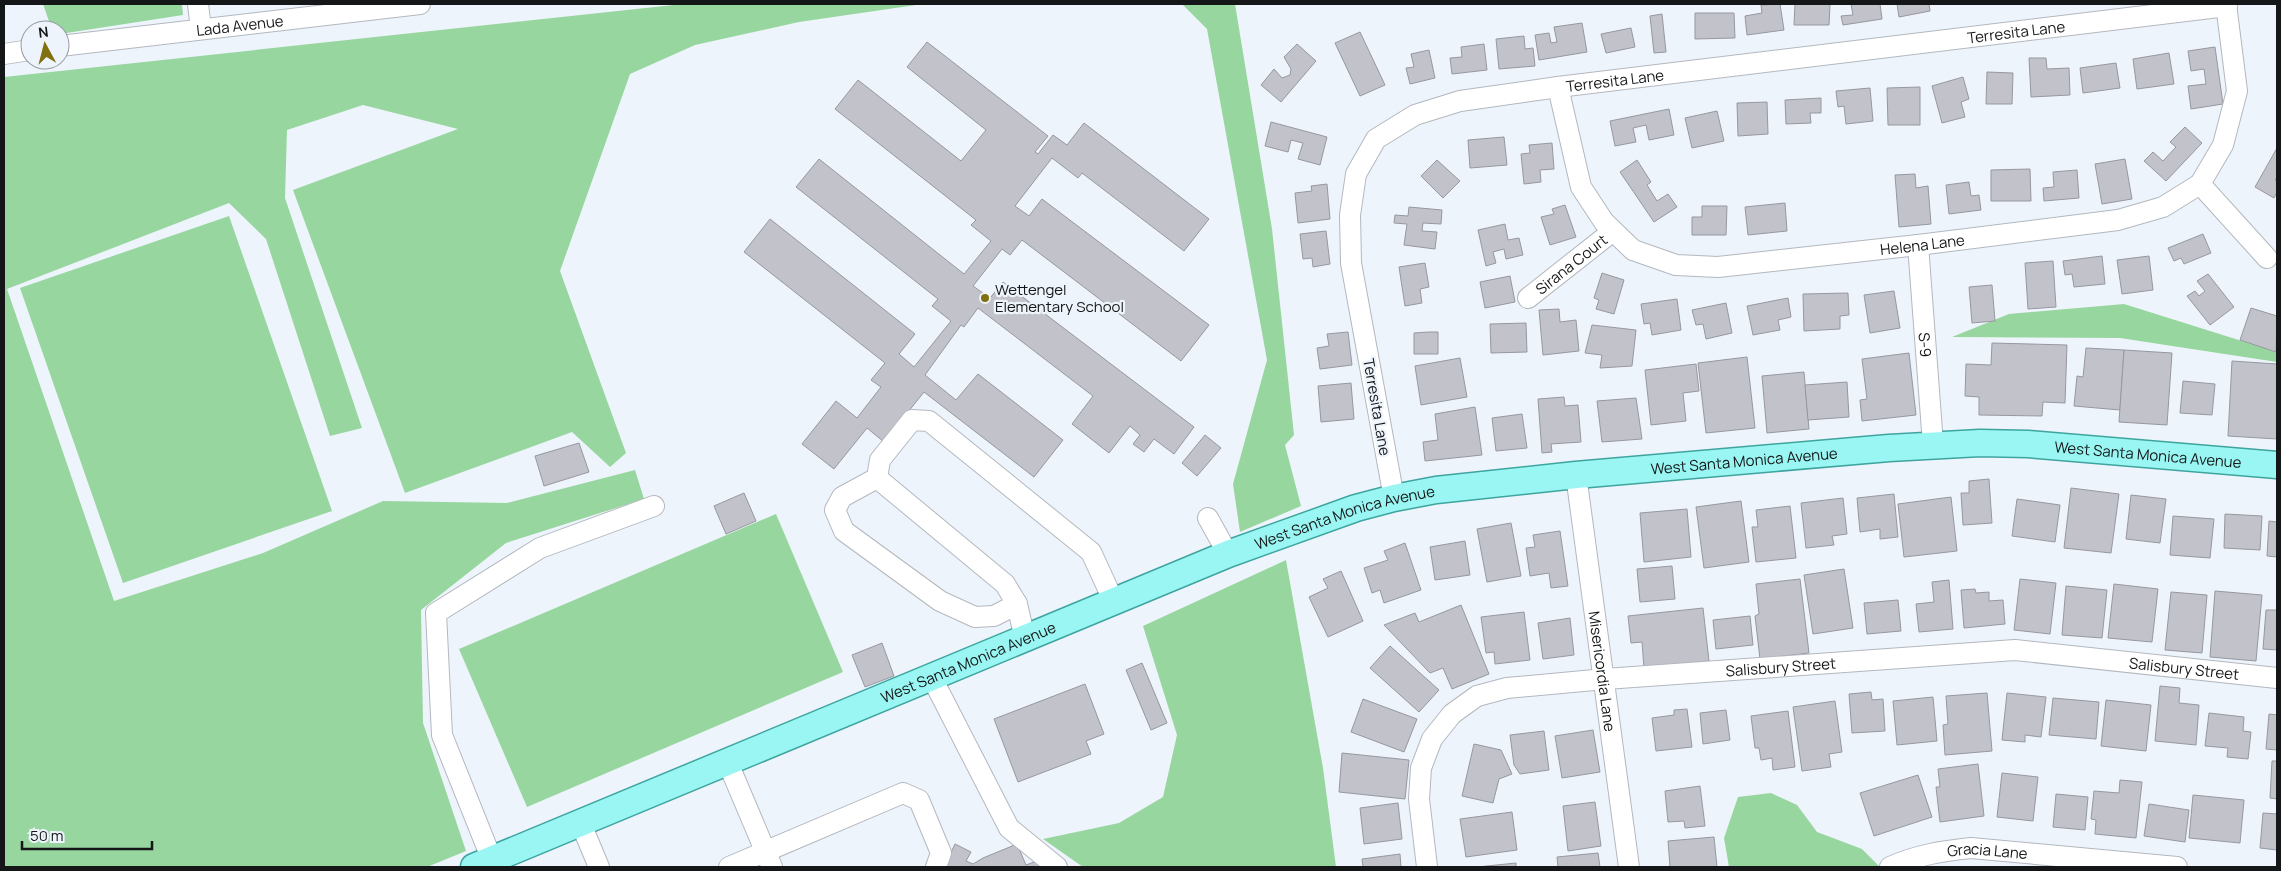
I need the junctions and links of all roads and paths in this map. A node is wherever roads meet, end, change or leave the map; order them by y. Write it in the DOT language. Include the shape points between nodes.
graph roads {
  1 [pos="198,4"];
  2 [pos="420,4"];
  3 [pos="2227,5"];
  4 [pos="201,29"];
  5 [pos="70,45"];
  6 [pos="20,52"];
  7 [pos="4,54"];
  8 [pos="1558,86"];
  9 [pos="2200,184"];
  10 [pos="1613,230"];
  11 [pos="1918,246"];
  12 [pos="2267,258"];
  13 [pos="1528,298"];
  14 [pos="1933,444"];
  15 [pos="2277,465"];
  16 [pos="1576,475"];
  17 [pos="877,478"];
  18 [pos="1394,498"];
  19 [pos="654,506"];
  20 [pos="1208,518"];
  21 [pos="1228,554"];
  22 [pos="1114,602"];
  23 [pos="1017,604"];
  24 [pos="1025,639"];
  25 [pos="932,678"];
  26 [pos="2277,678"];
  27 [pos="1605,679"];
  28 [pos="728,763"];
  29 [pos="581,824"];
  30 [pos="768,859"];
  31 [pos="483,864"];
  32 [pos="599,867"];
  33 [pos="729,867"];
  34 [pos="936,867"];
  35 [pos="1057,867"];
  36 [pos="1427,867"];
  37 [pos="1629,867"];
  38 [pos="1890,867"];
  39 [pos="2178,867"];
  1 -- 4 [label="street"];
  2 -- 4 [label="street, Lada Avenue"];
  3 -- 8 [label="street, Terresita Lane"];
  3 -- 9 [label="street, Helena Lane" via="2237,91 2222,145"];
  4 -- 5 [label="street, Lada Avenue"];
  6 -- 7 [label="street"];
  8 -- 10 [label="street, Helena Lane" via="1581,187"];
  8 -- 18 [label="street, Terresita Lane" via="1460,101 1415,115 1376,139 1356,174 1350,215 1351,263"];
  9 -- 11 [label="street, Helena Lane" via="2163,207 2118,220"];
  9 -- 12 [label="street"];
  10 -- 11 [label="street, Helena Lane" via="1633,250 1676,265 1718,267"];
  10 -- 13 [label="street, Sirana Court"];
  11 -- 14 [label="street, S-9"];
  14 -- 15 [label="main road, West Santa Monica Avenue" via="2028,444"];
  14 -- 16 [label="main road, West Santa Monica Avenue"];
  16 -- 18 [label="main road, West Santa Monica Avenue"];
  16 -- 27 [label="street, Misericordia Lane"];
  17 -- 22 [label="street" via="880,460 912,420 929,421 1091,552"];
  17 -- 23 [label="street" via="1005,584"];
  17 -- 23 [label="street" via="842,497 835,510 844,531 940,601 975,617 994,616"];
  18 -- 21 [label="main road, West Santa Monica Avenue" via="1316,521"];
  19 -- 31 [label="street" via="540,548 436,613 442,735"];
  20 -- 21 [label="street"];
  21 -- 22 [label="main road, West Santa Monica Avenue"];
  22 -- 24 [label="main road, West Santa Monica Avenue"];
  23 -- 24 [label="street"];
  24 -- 25 [label="main road, West Santa Monica Avenue"];
  25 -- 28 [label="main road, West Santa Monica Avenue"];
  25 -- 35 [label="street" via="1009,828"];
  26 -- 27 [label="street, Salisbury Street" via="2015,650"];
  27 -- 36 [label="street, Salisbury Street" via="1507,688 1477,696 1452,714 1432,739 1421,768 1419,799"];
  27 -- 37 [label="street, Misericordia Lane"];
  28 -- 29 [label="main road, West Santa Monica Avenue"];
  28 -- 30 [label="street"];
  29 -- 31 [label="main road, West Santa Monica Avenue"];
  29 -- 32 [label="street"];
  30 -- 33 [label="street"];
  30 -- 34 [label="street" via="903,793 919,800 941,853"];
  38 -- 39 [label="street, Gracia Lane" via="1939,851 1971,848"];
}
